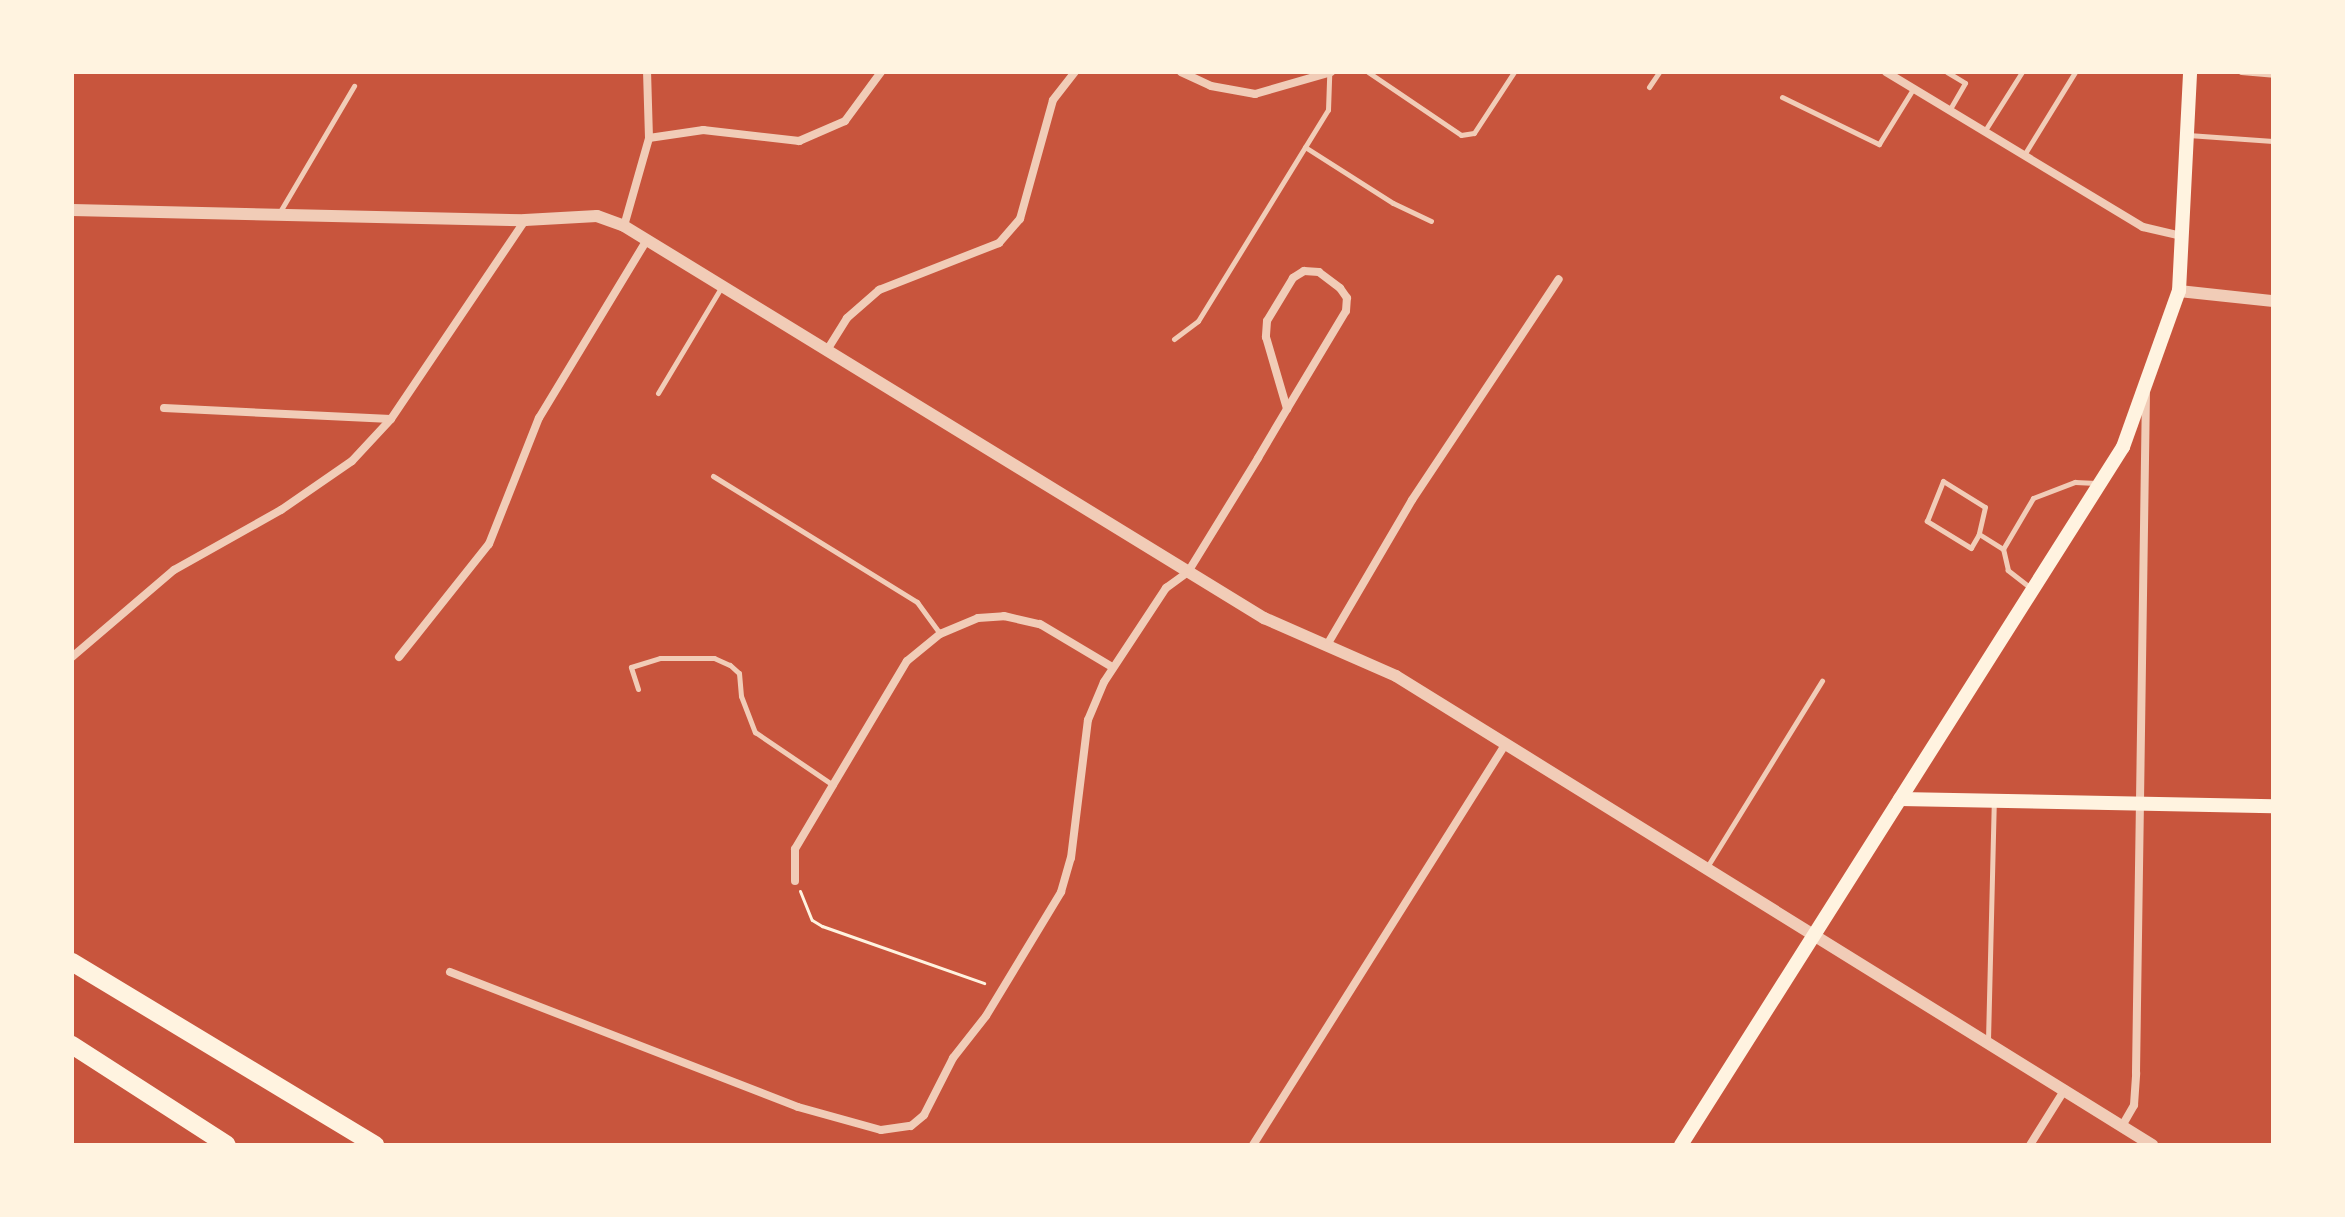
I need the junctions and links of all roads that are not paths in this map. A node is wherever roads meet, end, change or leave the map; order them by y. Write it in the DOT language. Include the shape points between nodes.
graph roads {
  1 [pos="647,72"];
  2 [pos="881,72"];
  3 [pos="1075,72"];
  4 [pos="1181,72"];
  5 [pos="1330,72"];
  6 [pos="1368,72"];
  7 [pos="1514,72"];
  8 [pos="1659,72"];
  9 [pos="1886,72"];
  10 [pos="1947,72"];
  11 [pos="2022,72"];
  12 [pos="2075,72"];
  13 [pos="2190,72"];
  14 [pos="2241,72"];
  15 [pos="1898,75"];
  16 [pos="2273,75"];
  17 [pos="354,86"];
  18 [pos="1649,87"];
  19 [pos="1913,89"];
  20 [pos="1782,97"];
  21 [pos="1949,110"];
  22 [pos="1984,132"];
  23 [pos="2187,135"];
  24 [pos="649,138"];
  25 [pos="2273,141"];
  26 [pos="1305,147"];
  27 [pos="2023,155"];
  28 [pos="72,210"];
  29 [pos="278,216"];
  30 [pos="525,220"];
  31 [pos="1431,221"];
  32 [pos="624,226"];
  33 [pos="2181,236"];
  34 [pos="647,240"];
  35 [pos="1559,279"];
  36 [pos="723,286"];
  37 [pos="2179,291"];
  38 [pos="2273,301"];
  39 [pos="1174,339"];
  40 [pos="829,347"];
  41 [pos="2146,385"];
  42 [pos="658,393"];
  43 [pos="164,408"];
  44 [pos="1287,409"];
  45 [pos="391,419"];
  46 [pos="713,476"];
  47 [pos="2101,483"];
  48 [pos="1979,534"];
  49 [pos="2003,549"];
  50 [pos="1188,572"];
  51 [pos="2032,589"];
  52 [pos="940,634"];
  53 [pos="1327,645"];
  54 [pos="72,657"];
  55 [pos="399,657"];
  56 [pos="1112,667"];
  57 [pos="1822,681"];
  58 [pos="638,689"];
  59 [pos="1506,743"];
  60 [pos="833,785"];
  61 [pos="1900,799"];
  62 [pos="1994,801"];
  63 [pos="2144,804"];
  64 [pos="2273,806"];
  65 [pos="1706,868"];
  66 [pos="795,881"];
  67 [pos="1814,935"];
  68 [pos="72,962"];
  69 [pos="450,972"];
  70 [pos="1988,1041"];
  71 [pos="72,1045"];
  72 [pos="2066,1089"];
  73 [pos="2122,1126"];
  74 [pos="227,1145"];
  75 [pos="375,1145"];
  76 [pos="1253,1145"];
  77 [pos="1681,1145"];
  78 [pos="2030,1145"];
  79 [pos="2152,1145"];
  1 -- 24 [label="street"];
  2 -- 24 [label="street" via="845,121 799,141 703,130"];
  3 -- 40 [label="street" via="1053,100 1020,219 999,243 879,290 847,318"];
  4 -- 5 [label="street" via="1211,86 1255,94"];
  5 -- 26 [label="lane" via="1328,110"];
  6 -- 7 [label="lane" via="1461,135 1474,133"];
  8 -- 18 [label="lane"];
  9 -- 15 [label="street"];
  10 -- 21 [label="lane" via="1965,83"];
  11 -- 22 [label="lane"];
  12 -- 27 [label="lane"];
  13 -- 23 [label="main road"];
  14 -- 16 [label="lane"];
  15 -- 19 [label="street"];
  17 -- 29 [label="lane"];
  19 -- 20 [label="lane" via="1879,144"];
  19 -- 21 [label="street"];
  21 -- 22 [label="street"];
  22 -- 27 [label="street"];
  23 -- 25 [label="lane"];
  23 -- 33 [label="main road"];
  24 -- 32 [label="street"];
  26 -- 31 [label="lane"];
  26 -- 39 [label="lane" via="1198,321"];
  27 -- 33 [label="street" via="2143,227"];
  28 -- 29 [label="street"];
  29 -- 30 [label="street"];
  30 -- 32 [label="street" via="597,216"];
  30 -- 45 [label="street"];
  32 -- 34 [label="street"];
  33 -- 37 [label="main road"];
  34 -- 36 [label="street"];
  34 -- 55 [label="street" via="539,418 489,544"];
  35 -- 53 [label="street" via="1412,500"];
  36 -- 40 [label="street"];
  36 -- 42 [label="lane"];
  37 -- 38 [label="street"];
  37 -- 41 [label="main road"];
  40 -- 50 [label="street"];
  41 -- 47 [label="main road" via="2123,447"];
  41 -- 63 [label="street"];
  43 -- 45 [label="street"];
  44 -- 44 [label="street" via="1346,311 1347,298 1319,272 1304,271 1293,278 1267,321 1266,337"];
  44 -- 50 [label="street"];
  45 -- 54 [label="street" via="352,461 281,510 204,550"];
  46 -- 52 [label="lane" via="917,602"];
  47 -- 49 [label="lane" via="2075,482 2042,491"];
  47 -- 51 [label="main road"];
  48 -- 48 [label="lane" via="1985,507 1943,481 1927,521 1971,548"];
  48 -- 49 [label="lane"];
  49 -- 51 [label="lane" via="2008,570"];
  50 -- 53 [label="street" via="1264,618"];
  50 -- 56 [label="street" via="1166,588"];
  51 -- 61 [label="main road"];
  52 -- 56 [label="street" via="978,618 1004,616 1040,624"];
  52 -- 60 [label="street" via="907,661"];
  53 -- 59 [label="street" via="1396,676"];
  56 -- 69 [label="street" via="1088,720 1071,858 1061,892 986,1016 953,1058 924,1115 911,1126 881,1130 798,1107"];
  57 -- 65 [label="lane"];
  58 -- 60 [label="lane" via="631,667 660,658 714,658 730,665 739,673 741,696 755,732"];
  59 -- 65 [label="street"];
  59 -- 76 [label="street"];
  60 -- 66 [label="street" via="795,849"];
  61 -- 62 [label="main road"];
  61 -- 67 [label="main road"];
  62 -- 63 [label="main road"];
  62 -- 70 [label="lane"];
  63 -- 64 [label="main road"];
  63 -- 73 [label="street" via="2134,1105"];
  65 -- 67 [label="street"];
  67 -- 70 [label="street"];
  67 -- 77 [label="main road"];
  68 -- 75 [label="highway"];
  70 -- 72 [label="street"];
  71 -- 74 [label="highway"];
  72 -- 73 [label="street"];
  72 -- 78 [label="street"];
  73 -- 79 [label="street"];
}
